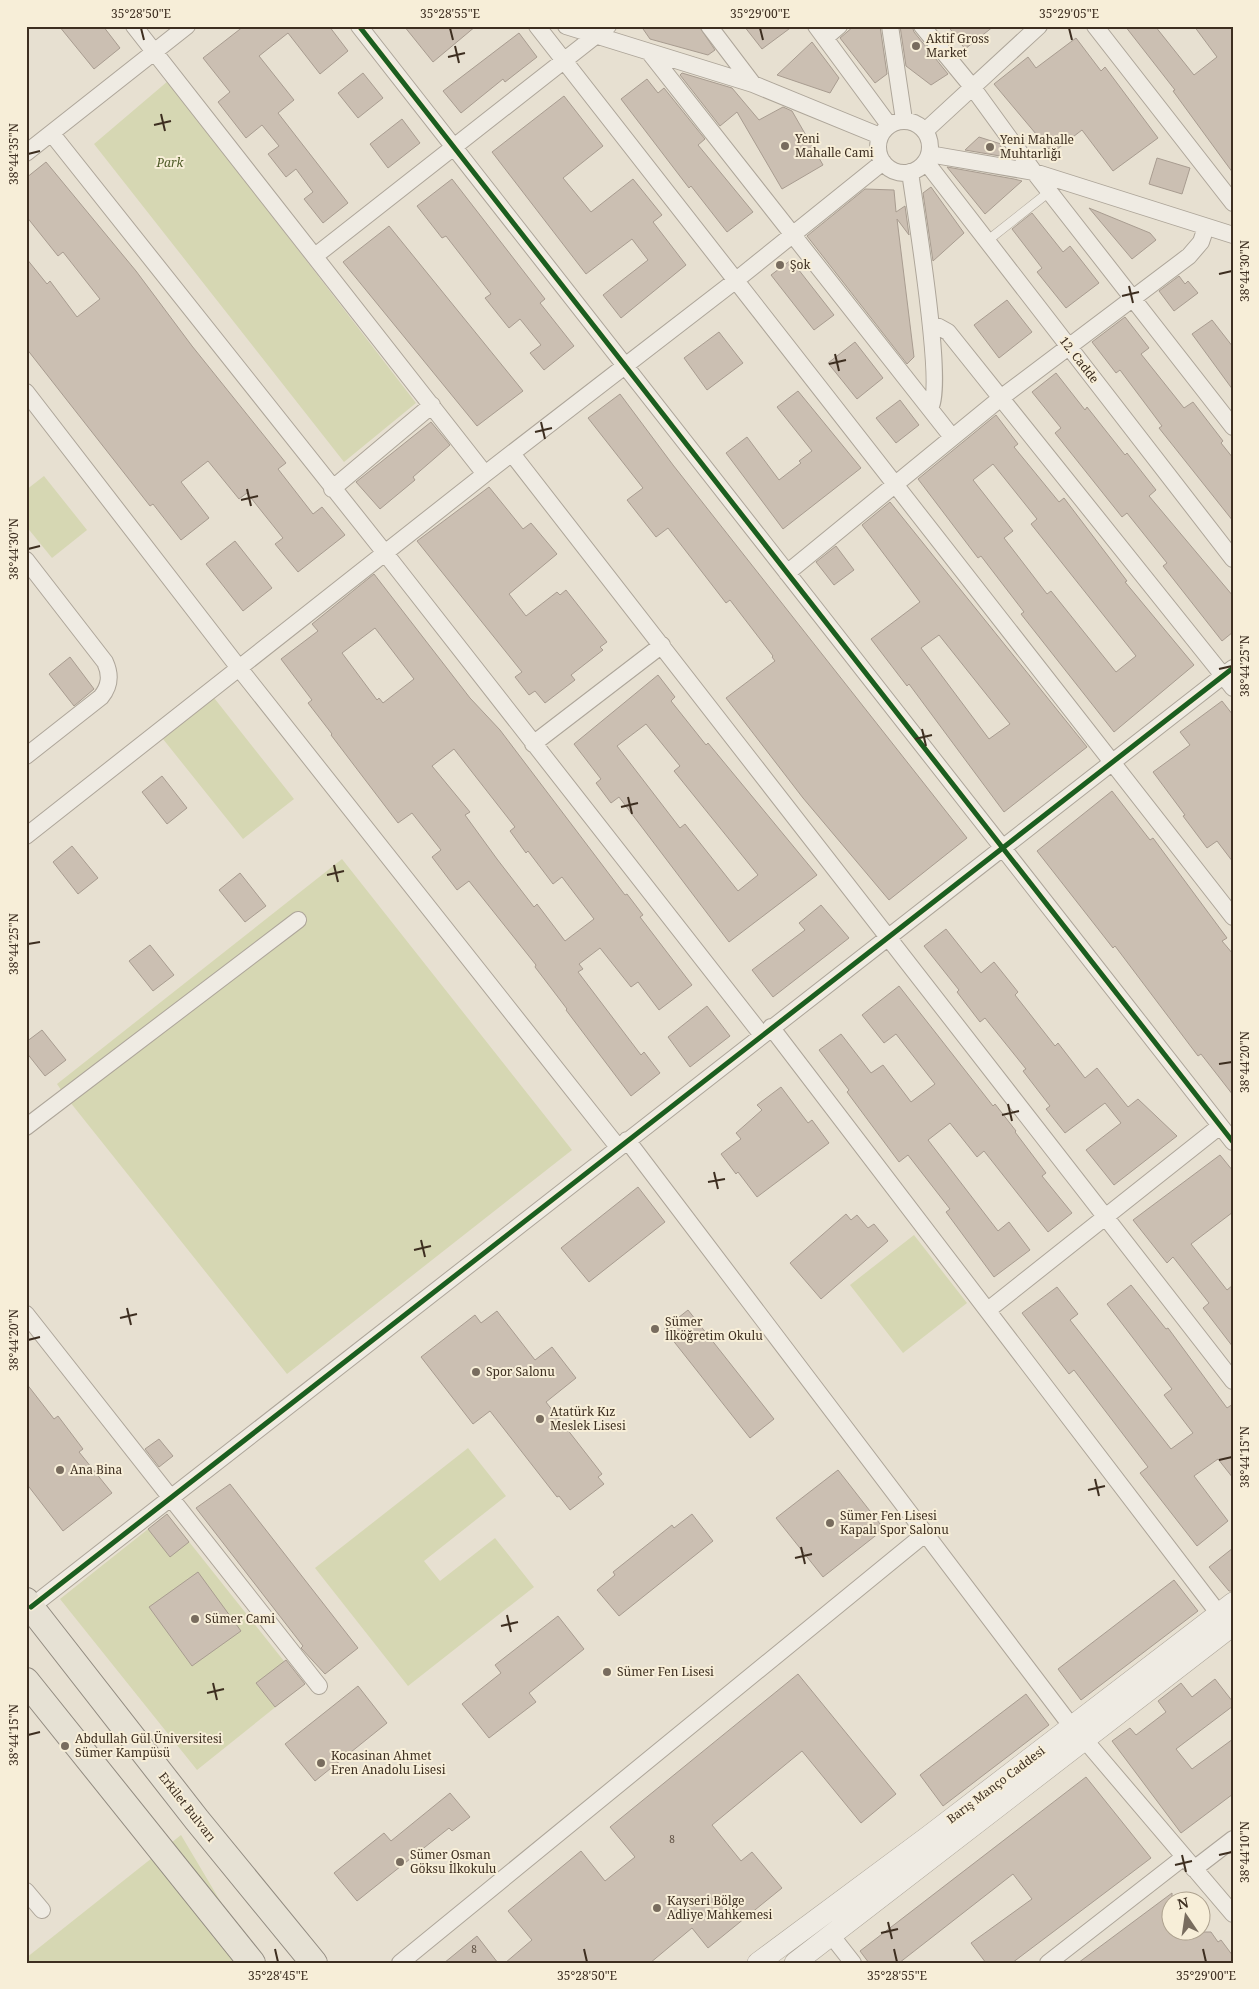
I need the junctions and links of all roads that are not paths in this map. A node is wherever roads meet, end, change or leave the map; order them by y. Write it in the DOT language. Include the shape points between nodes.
graph roads {
  1 [pos="134,26"];
  2 [pos="187,26"];
  3 [pos="359,26"];
  4 [pos="538,26"];
  5 [pos="566,26"];
  6 [pos="709,26"];
  7 [pos="839,26"];
  8 [pos="890,26"];
  9 [pos="922,26"];
  10 [pos="1038,26"];
  11 [pos="1096,26"];
  12 [pos="602,31"];
  13 [pos="821,32"];
  14 [pos="155,52"];
  15 [pos="649,52"];
  16 [pos="564,61"];
  17 [pos="753,84"];
  18 [pos="972,88"];
  19 [pos="891,127"];
  20 [pos="925,131"];
  21 [pos="52,134"];
  22 [pos="454,147"];
  23 [pos="26,153"];
  24 [pos="927,158"];
  25 [pos="883,162"];
  26 [pos="910,172"];
  27 [pos="1034,172"];
  28 [pos="1049,192"];
  29 [pos="1233,203"];
  30 [pos="1206,226"];
  31 [pos="793,233"];
  32 [pos="1233,235"];
  33 [pos="987,241"];
  34 [pos="315,256"];
  35 [pos="735,281"];
  36 [pos="1133,299"];
  37 [pos="931,326"];
  38 [pos="1069,348"];
  39 [pos="625,367"];
  40 [pos="26,392"];
  41 [pos="1002,397"];
  42 [pos="432,405"];
  43 [pos="930,408"];
  44 [pos="1233,427"];
  45 [pos="952,437"];
  46 [pos="513,455"];
  47 [pos="485,474"];
  48 [pos="895,484"];
  49 [pos="332,489"];
  50 [pos="385,553"];
  51 [pos="1233,559"];
  52 [pos="26,560"];
  53 [pos="787,573"];
  54 [pos="662,646"];
  55 [pos="239,668"];
  56 [pos="1230,677"];
  57 [pos="533,744"];
  58 [pos="26,756"];
  59 [pos="1112,760"];
  60 [pos="26,836"];
  61 [pos="1002,847"];
  62 [pos="1233,918"];
  63 [pos="298,920"];
  64 [pos="888,936"];
  65 [pos="767,1031"];
  66 [pos="1220,1126"];
  67 [pos="26,1128"];
  68 [pos="1233,1142"];
  69 [pos="623,1143"];
  70 [pos="1106,1217"];
  71 [pos="988,1310"];
  72 [pos="26,1314"];
  73 [pos="1233,1381"];
  74 [pos="170,1497"];
  75 [pos="926,1533"];
  76 [pos="28,1604"];
  77 [pos="1228,1614"];
  78 [pos="26,1681"];
  79 [pos="318,1686"];
  80 [pos="1078,1733"];
  81 [pos="1233,1839"];
  82 [pos="1189,1863"];
  83 [pos="26,1891"];
  84 [pos="42,1910"];
  85 [pos="1233,1914"];
  86 [pos="831,1935"];
  87 [pos="252,1963"];
  88 [pos="314,1963"];
  89 [pos="400,1963"];
  90 [pos="758,1963"];
  91 [pos="795,1963"];
  92 [pos="853,1963"];
  93 [pos="1048,1963"];
  1 -- 14 [label="street"];
  2 -- 14 [label="street"];
  3 -- 22 [label="street"];
  4 -- 16 [label="street"];
  5 -- 12 [label="street"];
  6 -- 17 [label="street"];
  7 -- 13 [label="street"];
  8 -- 19 [label="street"];
  9 -- 18 [label="street"];
  10 -- 18 [label="street"];
  11 -- 29 [label="street"];
  12 -- 15 [label="street"];
  12 -- 16 [label="street"];
  13 -- 19 [label="street"];
  14 -- 21 [label="street"];
  14 -- 34 [label="street"];
  15 -- 17 [label="street"];
  15 -- 31 [label="street"];
  16 -- 22 [label="street"];
  16 -- 35 [label="street"];
  17 -- 19 [label="street"];
  18 -- 20 [label="street"];
  18 -- 27 [label="street"];
  19 -- 20 [label="street" via="912,122"];
  19 -- 25 [label="street" via="879,154"];
  20 -- 24 [label="street" via="929,138"];
  21 -- 23 [label="street"];
  21 -- 49 [label="street"];
  22 -- 34 [label="street"];
  22 -- 39 [label="street"];
  24 -- 26 [label="street"];
  24 -- 27 [label="street"];
  24 -- 33 [label="street, 12. Cadde"];
  25 -- 26 [label="street" via="895,171"];
  25 -- 31 [label="street"];
  26 -- 37 [label="street"];
  27 -- 28 [label="street"];
  27 -- 30 [label="street"];
  28 -- 33 [label="lane"];
  28 -- 36 [label="street"];
  30 -- 32 [label="street"];
  30 -- 36 [label="street" via="1196,250"];
  31 -- 35 [label="street"];
  31 -- 43 [label="street"];
  33 -- 38 [label="street, 12. Cadde"];
  34 -- 42 [label="street"];
  35 -- 39 [label="street"];
  35 -- 48 [label="street"];
  36 -- 38 [label="street"];
  36 -- 44 [label="street"];
  37 -- 41 [label="street" via="948,332"];
  37 -- 43 [label="street" via="935,394"];
  38 -- 41 [label="street"];
  38 -- 51 [label="street, 12. Cadde"];
  39 -- 46 [label="street"];
  39 -- 53 [label="street"];
  40 -- 55 [label="street"];
  41 -- 45 [label="street"];
  41 -- 56 [label="street"];
  42 -- 47 [label="street"];
  42 -- 49 [label="street"];
  43 -- 45 [label="street"];
  45 -- 48 [label="street"];
  46 -- 47 [label="street"];
  46 -- 54 [label="street"];
  47 -- 50 [label="street"];
  48 -- 53 [label="street"];
  48 -- 59 [label="street"];
  49 -- 50 [label="street"];
  50 -- 55 [label="street"];
  50 -- 57 [label="street"];
  52 -- 58 [label="street" via="105,662 109,674 108,686 101,697"];
  53 -- 61 [label="street"];
  54 -- 57 [label="street"];
  54 -- 64 [label="street"];
  55 -- 60 [label="street"];
  55 -- 69 [label="street"];
  56 -- 59 [label="street"];
  57 -- 65 [label="street"];
  59 -- 61 [label="street"];
  59 -- 62 [label="street"];
  61 -- 64 [label="street"];
  61 -- 66 [label="street"];
  63 -- 67 [label="street"];
  64 -- 65 [label="street"];
  64 -- 70 [label="street"];
  65 -- 69 [label="street"];
  65 -- 71 [label="street"];
  66 -- 68 [label="street"];
  66 -- 70 [label="street"];
  69 -- 74 [label="street"];
  69 -- 75 [label="street"];
  70 -- 71 [label="street"];
  70 -- 73 [label="street"];
  71 -- 77 [label="street"];
  72 -- 74 [label="street"];
  74 -- 76 [label="street"];
  74 -- 79 [label="street"];
  75 -- 80 [label="street"];
  75 -- 89 [label="street"];
  76 -- 88 [label="main road, Erkilet Bulvarı"];
  77 -- 80 [label="street, Barış Manço Caddesi"];
  78 -- 87 [label="main road"];
  80 -- 82 [label="street"];
  80 -- 86 [label="street, Barış Manço Caddesi"];
  80 -- 90 [label="street, Barış Manço Caddesi"];
  81 -- 82 [label="street"];
  82 -- 85 [label="street"];
  82 -- 93 [label="street"];
  83 -- 84 [label="street"];
  86 -- 91 [label="street, Barış Manço Caddesi"];
  86 -- 92 [label="street"];
}
